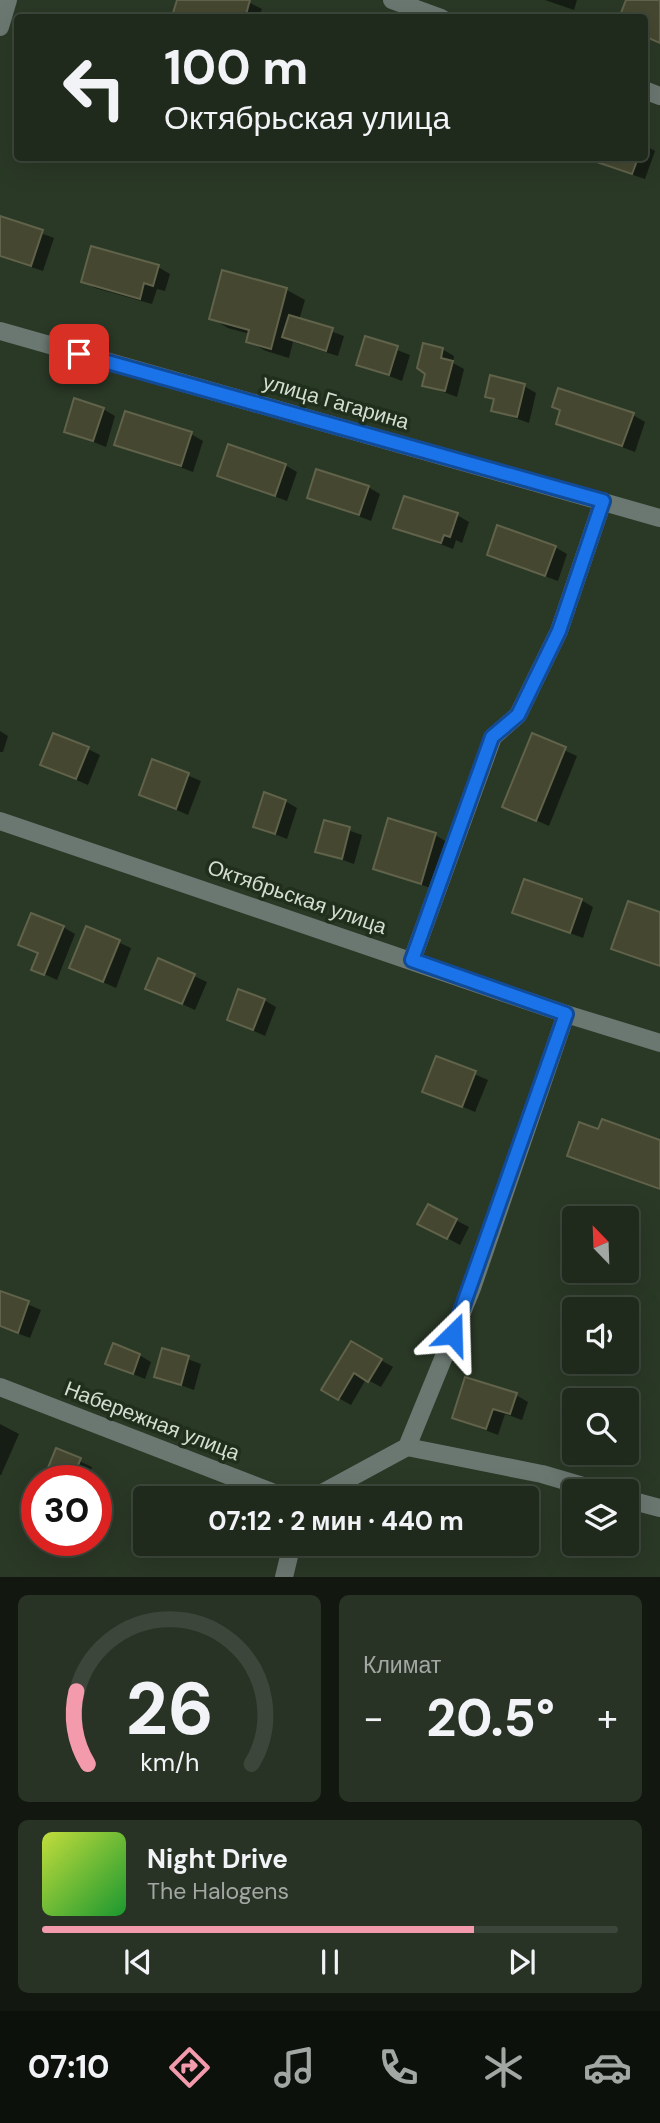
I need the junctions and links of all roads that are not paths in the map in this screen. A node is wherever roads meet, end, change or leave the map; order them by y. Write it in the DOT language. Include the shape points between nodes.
graph roads {
  1 [pos="8,0"];
  2 [pos="392,0"];
  3 [pos="430,14"];
  4 [pos="0,27"];
  5 [pos="0,331"];
  6 [pos="603,501"];
  7 [pos="660,518"];
  8 [pos="0,821"];
  9 [pos="412,960"];
  10 [pos="566,1014"];
  11 [pos="660,1043"];
  12 [pos="0,1387"];
  13 [pos="407,1447"];
  14 [pos="562,1480"];
  15 [pos="257,1486"];
  16 [pos="335,1486"];
  17 [pos="639,1502"];
  18 [pos="660,1508"];
  19 [pos="289,1556"];
  20 [pos="284,1577"];
  1 -- 4 [label="street"];
  2 -- 3 [label="street"];
  5 -- 6 [label="street, улица Гагарина"];
  6 -- 7 [label="street, улица Гагарина"];
  6 -- 9 [label="street" via="559,631 518,715 492,737"];
  8 -- 9 [label="street, Октябрьская улица"];
  9 -- 10 [label="street, Октябрьская улица"];
  10 -- 11 [label="street, Октябрьская улица"];
  10 -- 13 [label="street" via="472,1288"];
  12 -- 15 [label="street, Набережная улица"];
  13 -- 14 [label="street"];
  13 -- 16 [label="street"];
  17 -- 18 [label="street"];
  19 -- 20 [label="street"];
}
